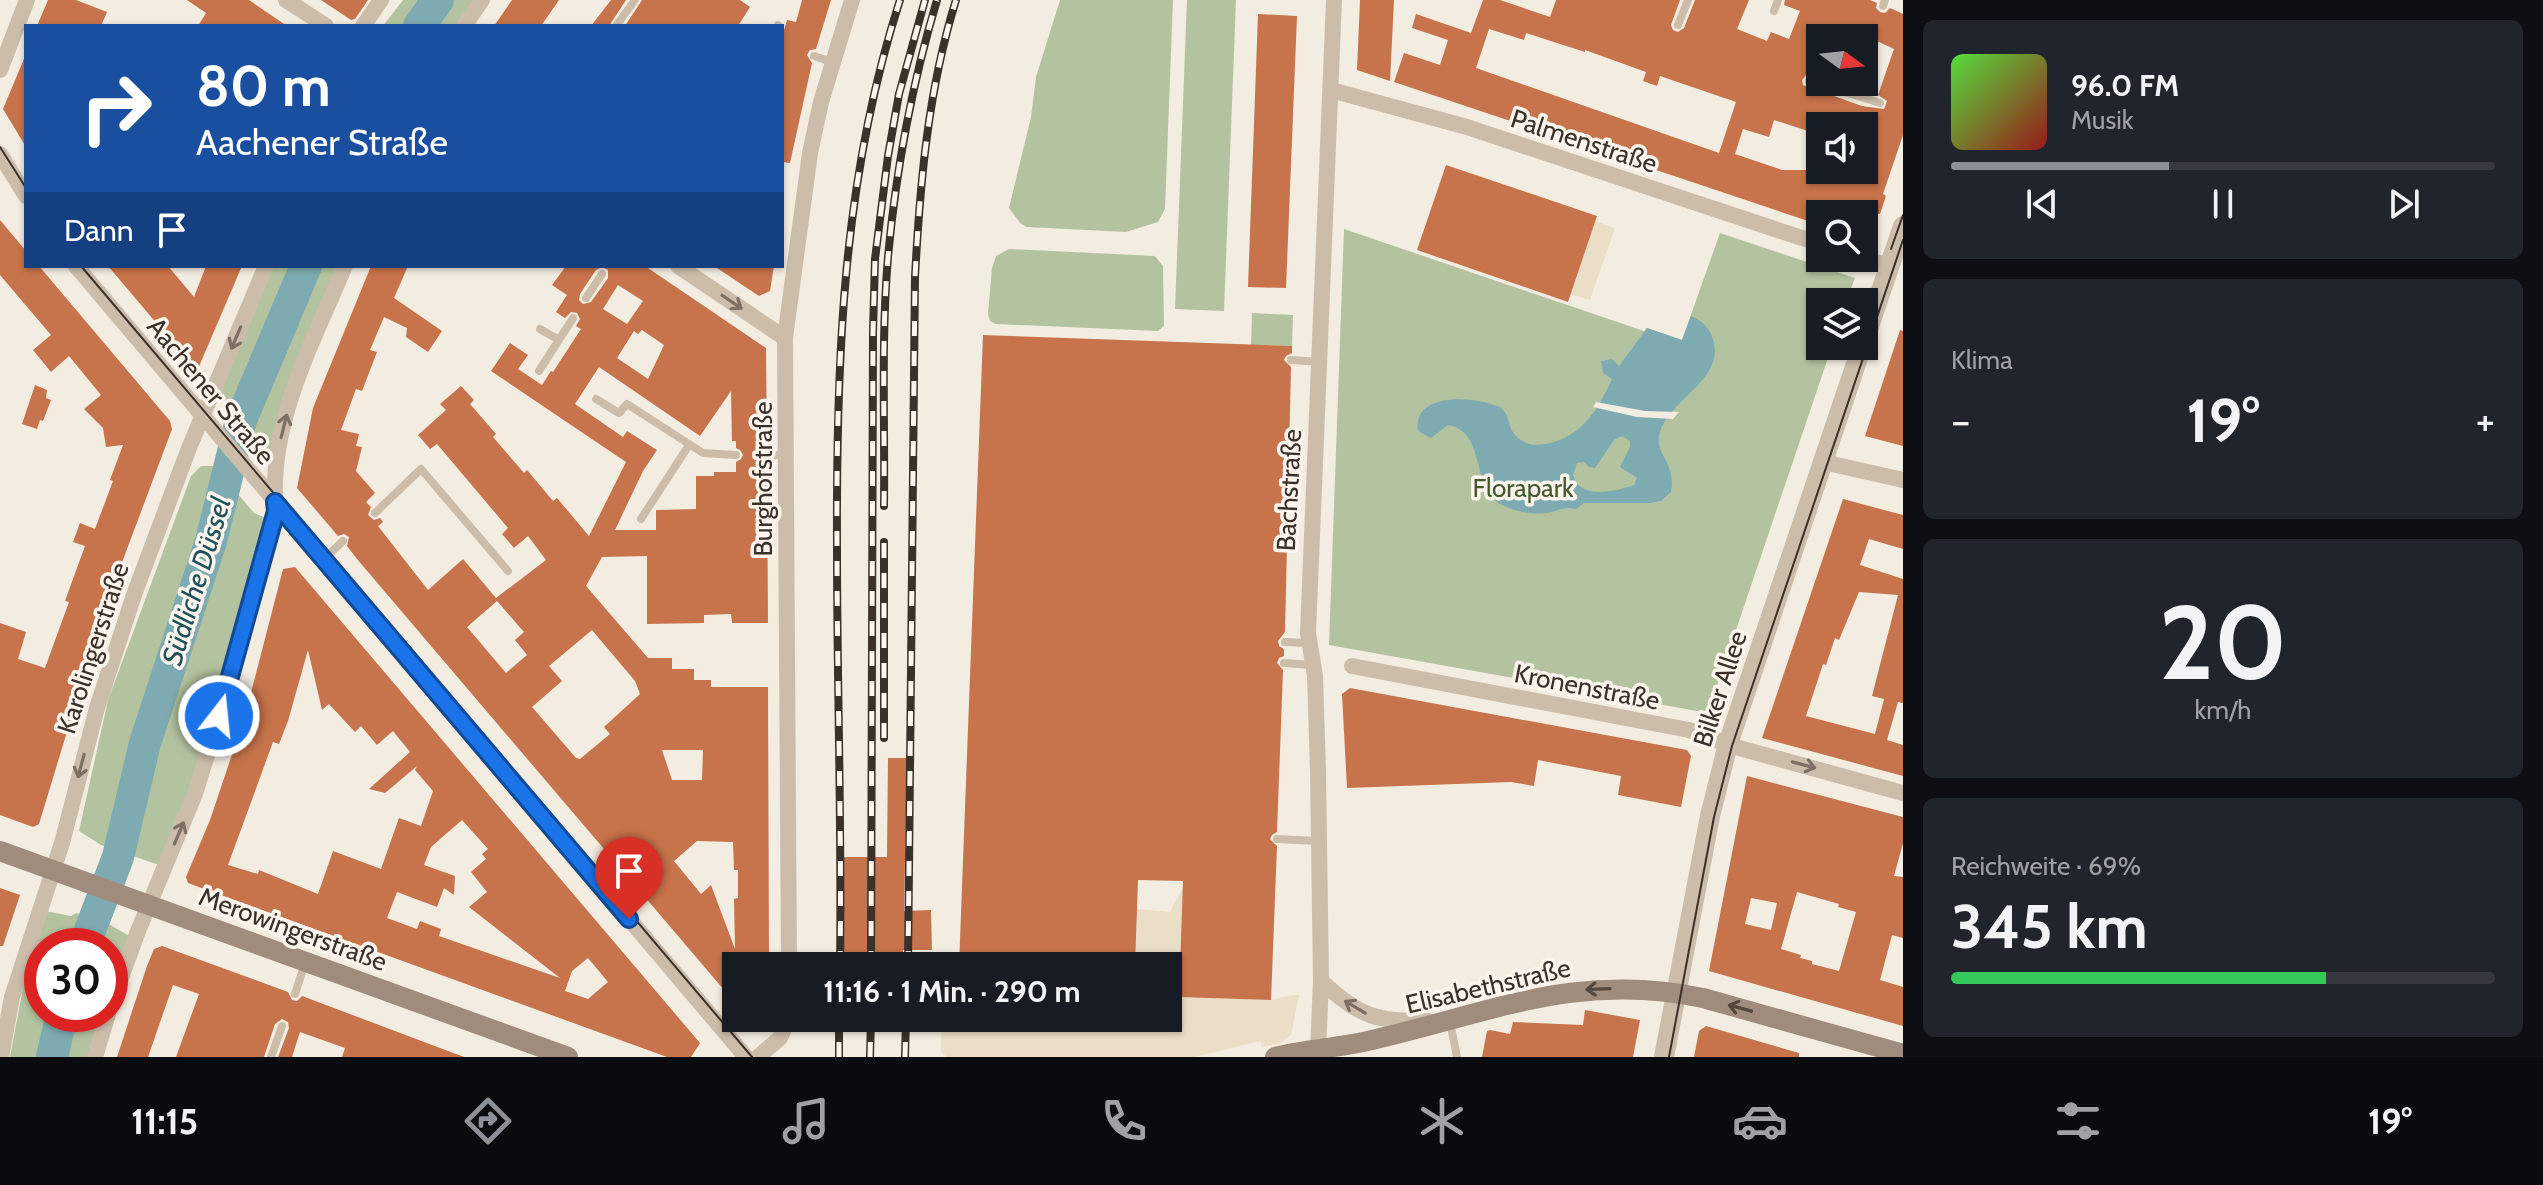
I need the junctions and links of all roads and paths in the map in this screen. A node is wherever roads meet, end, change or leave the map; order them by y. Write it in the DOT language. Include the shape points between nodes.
graph roads {
  1 [pos="27,0"];
  2 [pos="286,0"];
  3 [pos="381,0"];
  4 [pos="482,0"];
  5 [pos="635,0"];
  6 [pos="852,0"];
  7 [pos="1334,0"];
  8 [pos="1688,0"];
  9 [pos="1778,0"];
  10 [pos="1774,11"];
  11 [pos="323,24"];
  12 [pos="364,24"];
  13 [pos="465,24"];
  14 [pos="617,24"];
  15 [pos="1678,25"];
  16 [pos="19,32"];
  17 [pos="0,50"];
  18 [pos="814,56"];
  19 [pos="832,62"];
  20 [pos="0,70"];
  21 [pos="1331,90"];
  22 [pos="1857,96"];
  23 [pos="1880,103"];
  24 [pos="0,154"];
  25 [pos="5,170"];
  26 [pos="24,194"];
  27 [pos="1903,226"];
  28 [pos="1806,239"];
  29 [pos="1878,262"];
  30 [pos="1889,266"];
  31 [pos="78,268"];
  32 [pos="265,268"];
  33 [pos="344,268"];
  34 [pos="681,268"];
  35 [pos="602,274"];
  36 [pos="586,298"];
  37 [pos="1878,299"];
  38 [pos="573,318"];
  39 [pos="540,329"];
  40 [pos="785,338"];
  41 [pos="559,340"];
  42 [pos="1291,360"];
  43 [pos="1858,360"];
  44 [pos="1321,362"];
  45 [pos="539,371"];
  46 [pos="596,399"];
  47 [pos="202,417"];
  48 [pos="689,445"];
  49 [pos="736,455"];
  50 [pos="767,455"];
  51 [pos="787,455"];
  52 [pos="1823,462"];
  53 [pos="1903,480"];
  54 [pos="275,502"];
  55 [pos="375,513"];
  56 [pos="641,519"];
  57 [pos="343,541"];
  58 [pos="324,560"];
  59 [pos="508,571"];
  60 [pos="1285,642"];
  61 [pos="1309,643"];
  62 [pos="1284,663"];
  63 [pos="1313,665"];
  64 [pos="1352,666"];
  65 [pos="1728,744"];
  66 [pos="1903,793"];
  67 [pos="1277,839"];
  68 [pos="1318,841"];
  69 [pos="0,851"];
  70 [pos="53,870"];
  71 [pos="149,905"];
  72 [pos="789,952"];
  73 [pos="128,961"];
  74 [pos="306,962"];
  75 [pos="1321,981"];
  76 [pos="1676,992"];
  77 [pos="295,994"];
  78 [pos="1450,1021"];
  79 [pos="282,1026"];
  80 [pos="103,1032"];
  81 [pos="783,1032"];
  82 [pos="1318,1053"];
  83 [pos="1903,1054"];
  84 [pos="1,1057"];
  85 [pos="95,1057"];
  86 [pos="271,1057"];
  87 [pos="568,1057"];
  88 [pos="746,1057"];
  89 [pos="758,1057"];
  90 [pos="1275,1057"];
  91 [pos="1457,1057"];
  92 [pos="1664,1057"];
  1 -- 16 [label="street"];
  2 -- 11 [label="street"];
  3 -- 12 [label="street"];
  4 -- 13 [label="street"];
  5 -- 14 [label="lane"];
  6 -- 19 [label="street, Burghofstraße"];
  7 -- 21 [label="street, Bachstraße"];
  8 -- 15 [label="lane"];
  9 -- 10 [label="lane"];
  16 -- 17 [label="street"];
  16 -- 20 [label="street"];
  18 -- 19 [label="lane"];
  19 -- 40 [label="street, Burghofstraße" via="810,153"];
  21 -- 28 [label="street, Palmenstraße" via="1467,127"];
  21 -- 44 [label="street, Bachstraße"];
  22 -- 23 [label="lane"];
  24 -- 25 [label="street"];
  25 -- 26 [label="street"];
  27 -- 30 [label="street, Bilker Allee"];
  29 -- 30 [label="street"];
  30 -- 37 [label="street, Bilker Allee"];
  31 -- 47 [label="street, Aachener Straße"];
  32 -- 47 [label="street, Karolingerstraße, one-way"];
  54 -- 33 [label="street, one-way" via="275,464 285,419"];
  34 -- 40 [label="street, one-way"];
  35 -- 36 [label="lane"];
  38 -- 41 [label="lane"];
  39 -- 41 [label="lane"];
  40 -- 51 [label="street, Burghofstraße"];
  41 -- 45 [label="lane"];
  42 -- 44 [label="lane"];
  43 -- 52 [label="street, Bilker Allee"];
  44 -- 61 [label="street, Bachstraße"];
  46 -- 48 [label="lane" via="619,413 627,404"];
  47 -- 54 [label="street, Aachener Straße"];
  47 -- 70 [label="street, Karolingerstraße, one-way" via="135,592"];
  48 -- 49 [label="lane" via="703,453"];
  48 -- 56 [label="lane"];
  50 -- 51 [label="lane"];
  51 -- 72 [label="street, Burghofstraße"];
  52 -- 53 [label="street"];
  52 -- 65 [label="street, Bilker Allee"];
  54 -- 58 [label="street, Aachener Straße"];
  71 -- 54 [label="street, one-way" via="195,794"];
  55 -- 59 [label="lane" via="421,469"];
  57 -- 58 [label="lane"];
  58 -- 88 [label="street, Aachener Straße"];
  60 -- 61 [label="lane"];
  61 -- 63 [label="street, Bachstraße"];
  62 -- 63 [label="lane"];
  63 -- 68 [label="street, Bachstraße"];
  64 -- 65 [label="street, Kronenstraße" via="1689,730"];
  65 -- 66 [label="street, Kronenstraße, one-way"];
  65 -- 76 [label="street, Bilker Allee"];
  67 -- 68 [label="lane"];
  68 -- 75 [label="street, Bachstraße"];
  69 -- 70 [label="main road, Merowingerstraße"];
  70 -- 71 [label="main road, Merowingerstraße"];
  70 -- 84 [label="street, Karolingerstraße" via="12,997"];
  71 -- 73 [label="street"];
  71 -- 74 [label="main road, Merowingerstraße"];
  74 -- 77 [label="lane"];
  74 -- 87 [label="main road, Merowingerstraße"];
  78 -- 75 [label="street, one-way" via="1376,1019"];
  75 -- 82 [label="street, Bachstraße"];
  76 -- 78 [label="main road, Elisabethstraße, one-way" via="1571,991"];
  83 -- 76 [label="main road, Elisabethstraße, one-way"];
  76 -- 92 [label="street, Bilker Allee"];
  78 -- 82 [label="main road, Elisabethstraße"];
  78 -- 91 [label="lane"];
  79 -- 86 [label="lane"];
  80 -- 85 [label="street"];
  81 -- 89 [label="street"];
  82 -- 90 [label="main road, Elisabethstraße"];
}
